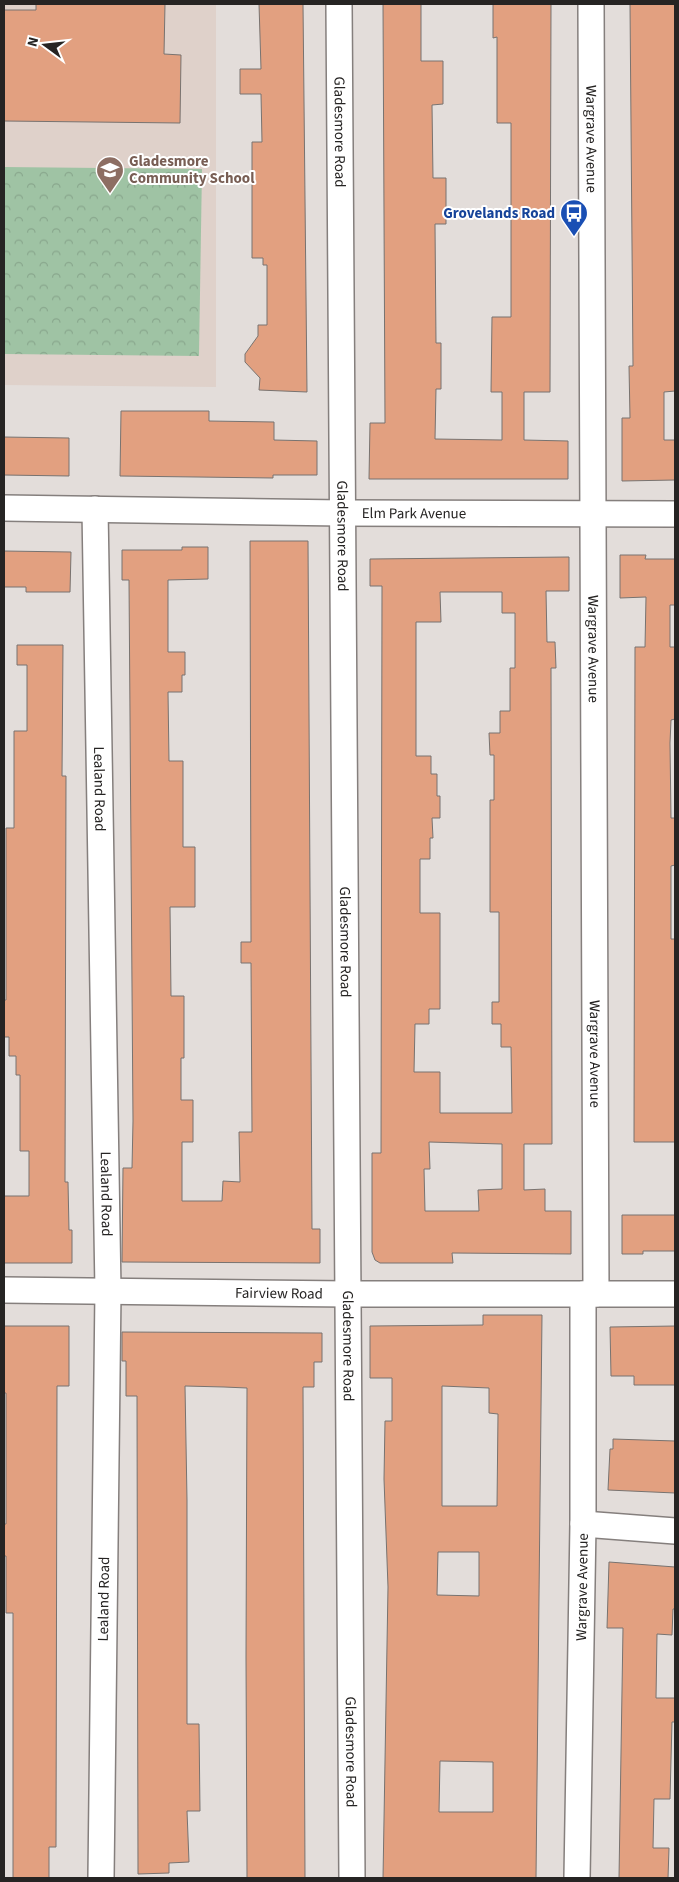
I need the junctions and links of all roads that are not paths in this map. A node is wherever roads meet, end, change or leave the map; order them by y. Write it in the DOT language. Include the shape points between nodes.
graph roads {
  1 [pos="339,4"];
  2 [pos="591,4"];
  3 [pos="4,508"];
  4 [pos="95,509"];
  5 [pos="343,513"];
  6 [pos="592,514"];
  7 [pos="675,514"];
  8 [pos="4,1290"];
  9 [pos="108,1291"];
  10 [pos="348,1294"];
  11 [pos="590,1294"];
  12 [pos="675,1294"];
  13 [pos="583,1524"];
  14 [pos="675,1531"];
  15 [pos="101,1878"];
  16 [pos="352,1878"];
  17 [pos="577,1878"];
  1 -- 5 [label="street, Gladesmore Road"];
  2 -- 6 [label="street, Wargrave Avenue"];
  3 -- 4 [label="street, Elm Park Avenue"];
  4 -- 5 [label="street, Elm Park Avenue"];
  4 -- 9 [label="street, Lealand Road"];
  5 -- 6 [label="street, Elm Park Avenue"];
  5 -- 10 [label="street, Gladesmore Road"];
  6 -- 7 [label="street, Elm Park Avenue"];
  6 -- 11 [label="street, Wargrave Avenue"];
  8 -- 9 [label="street, Fairview Road"];
  9 -- 10 [label="street, Fairview Road"];
  9 -- 15 [label="street, Lealand Road"];
  10 -- 11 [label="street, Fairview Road"];
  10 -- 16 [label="street, Gladesmore Road"];
  11 -- 12 [label="street, Fairview Road"];
  11 -- 13 [label="street, Wargrave Avenue"];
  13 -- 14 [label="street"];
  13 -- 17 [label="street, Wargrave Avenue"];
}
